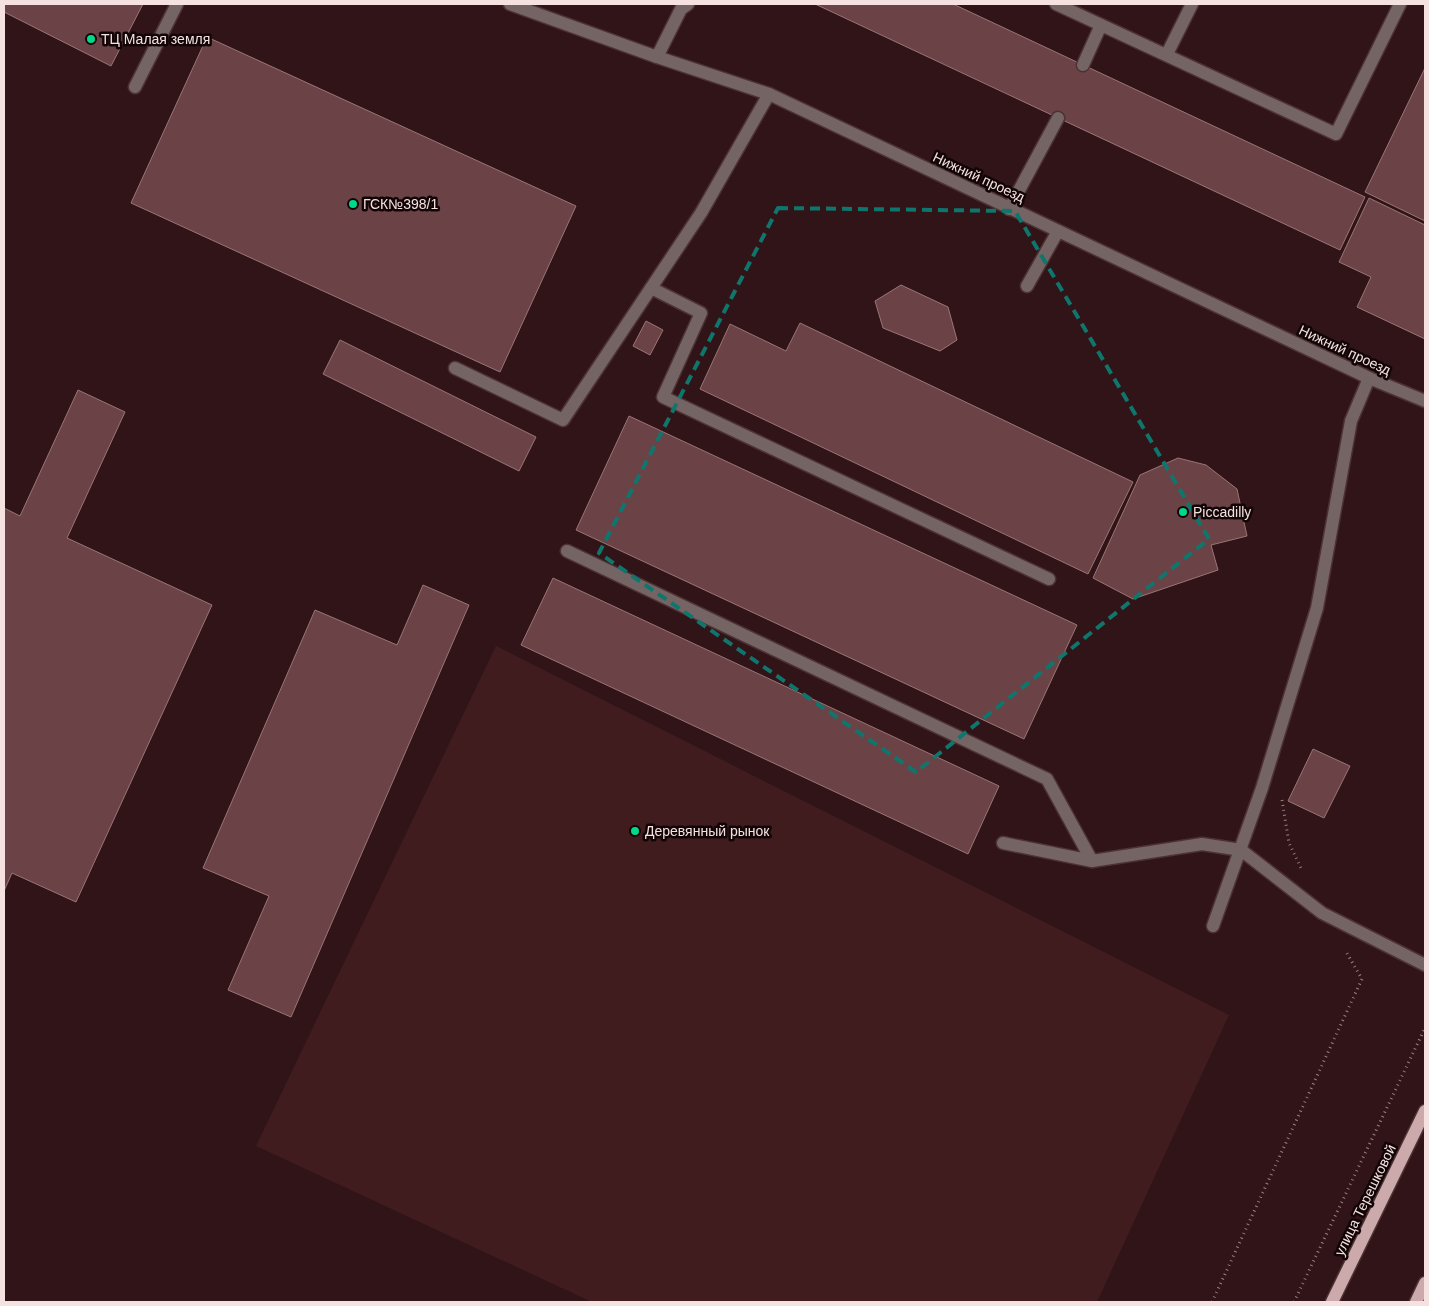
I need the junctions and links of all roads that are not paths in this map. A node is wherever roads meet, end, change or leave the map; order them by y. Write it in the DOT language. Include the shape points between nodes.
graph roads {
  1 [pos="177,4"];
  2 [pos="510,4"];
  3 [pos="688,4"];
  4 [pos="1056,4"];
  5 [pos="1192,4"];
  6 [pos="1400,4"];
  7 [pos="1101,25"];
  8 [pos="1167,54"];
  9 [pos="657,57"];
  10 [pos="1083,64"];
  11 [pos="135,87"];
  12 [pos="769,94"];
  13 [pos="1058,118"];
  14 [pos="1009,208"];
  15 [pos="1058,231"];
  16 [pos="1027,286"];
  17 [pos="651,288"];
  18 [pos="456,368"];
  19 [pos="1369,378"];
  20 [pos="1425,401"];
  21 [pos="567,552"];
  22 [pos="1049,579"];
  23 [pos="1003,843"];
  24 [pos="1241,850"];
  25 [pos="1092,861"];
  26 [pos="1213,926"];
  27 [pos="1425,965"];
  28 [pos="1425,1110"];
  29 [pos="1425,1283"];
  30 [pos="1332,1302"];
  31 [pos="1416,1302"];
  1 -- 11 [label="street"];
  2 -- 9 [label="street, Нижний проезд"];
  3 -- 9 [label="street" via="681,9"];
  4 -- 7 [label="street"];
  5 -- 8 [label="street"];
  6 -- 8 [label="street" via="1336,134"];
  7 -- 8 [label="street"];
  7 -- 10 [label="street"];
  9 -- 12 [label="street, Нижний проезд"];
  12 -- 14 [label="street, Нижний проезд"];
  12 -- 17 [label="street" via="700,213"];
  13 -- 14 [label="street"];
  14 -- 15 [label="street, Нижний проезд"];
  15 -- 16 [label="street"];
  15 -- 19 [label="street, Нижний проезд"];
  17 -- 18 [label="street" via="563,420"];
  17 -- 22 [label="street" via="701,312 663,397"];
  19 -- 20 [label="street, Нижний проезд"];
  19 -- 24 [label="street" via="1351,421 1317,608"];
  21 -- 25 [label="street" via="1047,779"];
  23 -- 25 [label="street"];
  24 -- 25 [label="street" via="1202,844"];
  24 -- 26 [label="street"];
  24 -- 27 [label="street" via="1322,913"];
  28 -- 30 [label="main road, улица Терешковой"];
  29 -- 31 [label="main road"];
}
